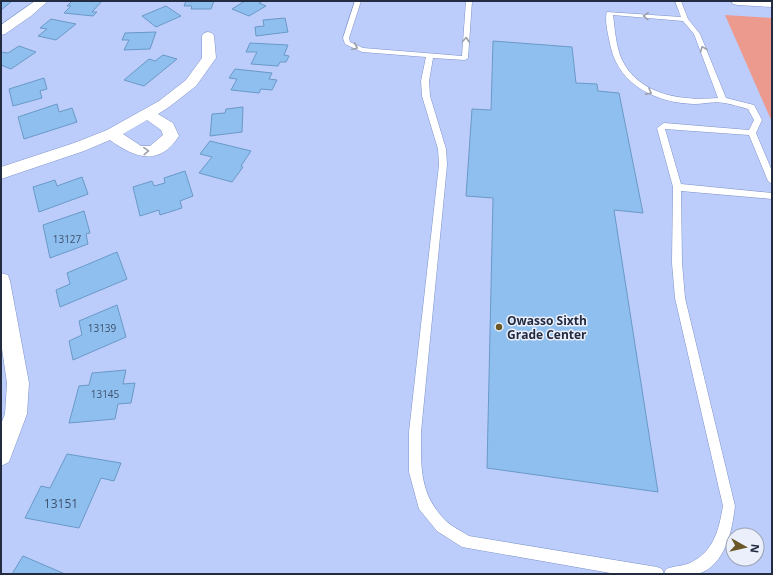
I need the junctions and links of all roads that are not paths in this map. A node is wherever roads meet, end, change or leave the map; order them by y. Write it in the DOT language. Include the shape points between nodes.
graph roads {
  1 [pos="42,1"];
  2 [pos="358,1"];
  3 [pos="469,1"];
  4 [pos="678,1"];
  5 [pos="738,1"];
  6 [pos="772,3"];
  7 [pos="684,19"];
  8 [pos="1,31"];
  9 [pos="208,36"];
  10 [pos="430,56"];
  11 [pos="723,100"];
  12 [pos="148,114"];
  13 [pos="752,133"];
  14 [pos="112,134"];
  15 [pos="1,173"];
  16 [pos="772,181"];
  17 [pos="677,187"];
  18 [pos="772,196"];
  19 [pos="1,281"];
  20 [pos="1,454"];
  21 [pos="657,574"];
  22 [pos="671,574"];
  1 -- 8 [label="street"];
  2 -- 10 [label="lane, one-way" via="346,38 347,43 376,52"];
  10 -- 3 [label="lane, one-way" via="465,58"];
  4 -- 7 [label="lane"];
  5 -- 6 [label="main road"];
  11 -- 7 [label="lane, one-way" via="697,34"];
  7 -- 11 [label="lane, one-way" via="609,13 618,61 634,83 657,96 710,102"];
  9 -- 12 [label="street" via="209,58 191,83"];
  10 -- 21 [label="lane" via="425,81 426,96 442,149 443,165 415,432 415,472 424,504 442,526 467,542"];
  11 -- 13 [label="lane" via="753,109 758,120"];
  12 -- 14 [label="street"];
  14 -- 12 [label="street, one-way" via="136,151 149,152 162,147 171,136 168,127"];
  13 -- 16 [label="lane"];
  13 -- 17 [label="lane" via="661,127"];
  14 -- 15 [label="street"];
  17 -- 18 [label="lane"];
  17 -- 22 [label="lane" via="677,263 680,298 729,506 725,534 713,556 692,570"];
  19 -- 20 [label="street" via="18,383 16,414"];
}
